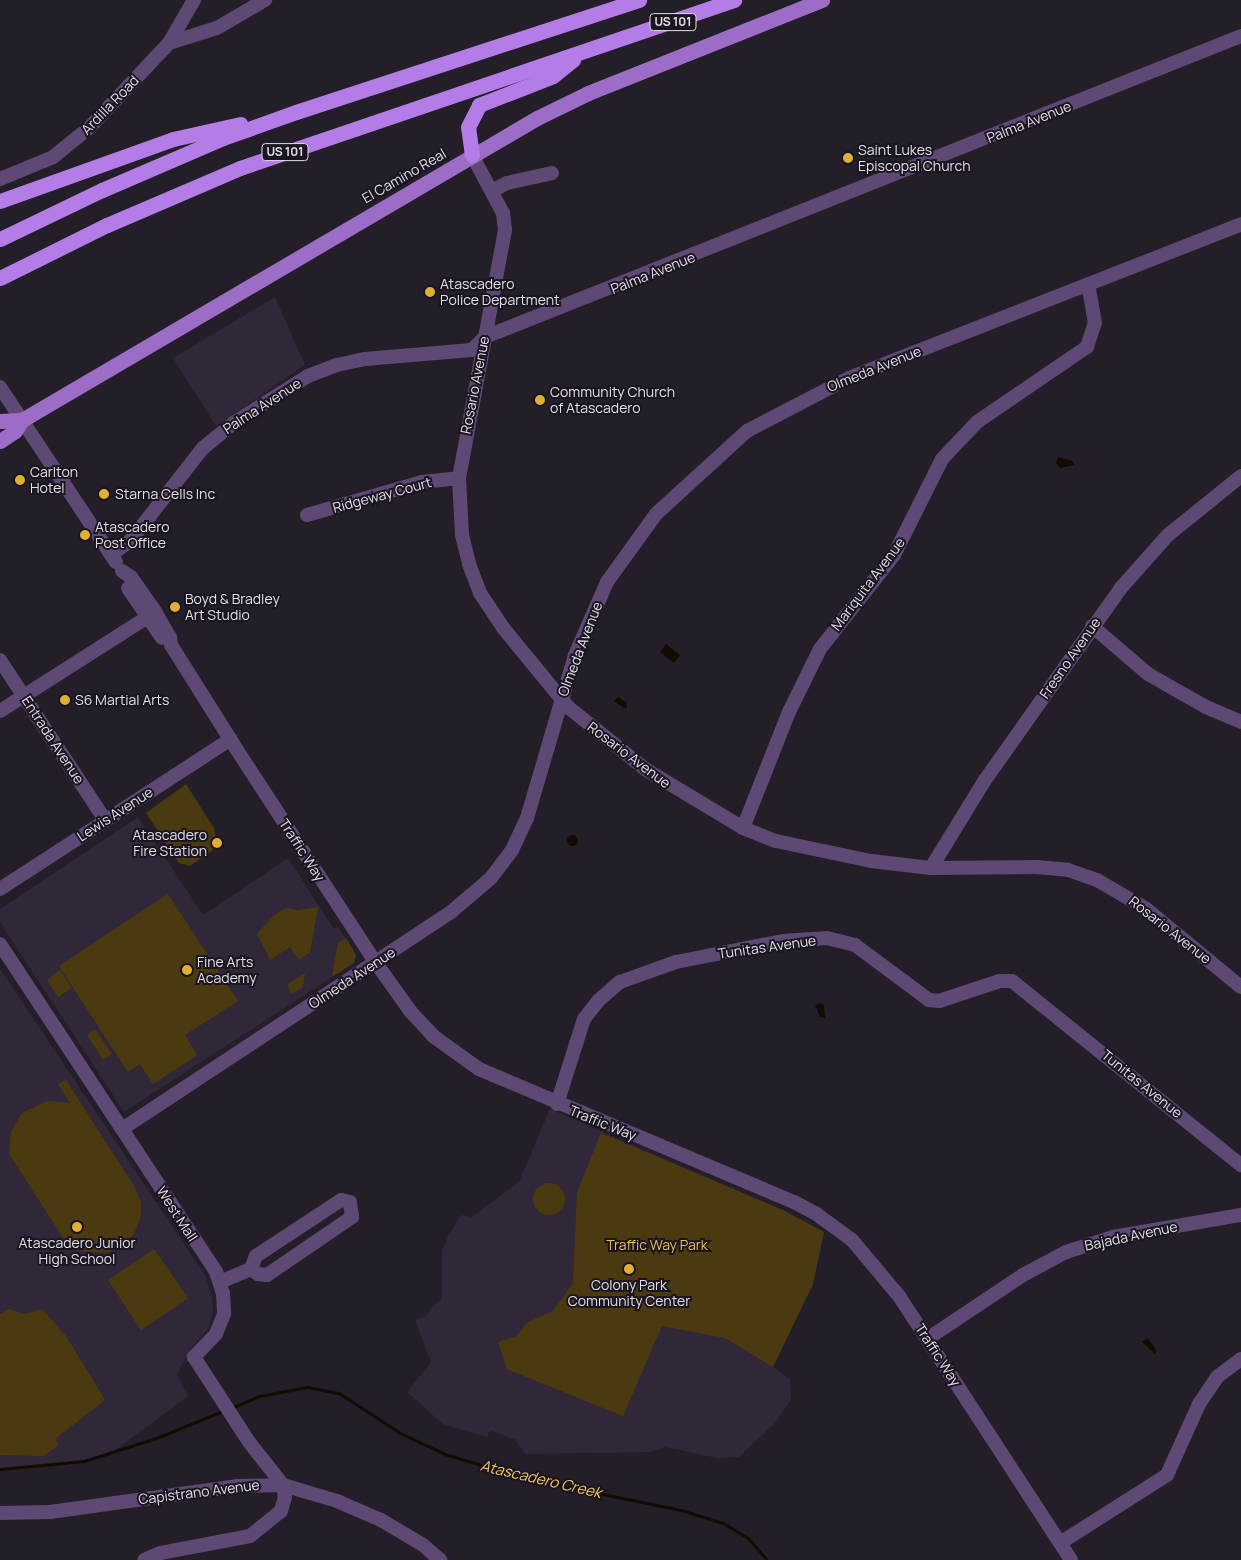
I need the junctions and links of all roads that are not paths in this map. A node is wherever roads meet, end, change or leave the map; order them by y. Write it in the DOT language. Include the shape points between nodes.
graph roads {
  1 [pos="194,0"];
  2 [pos="265,0"];
  3 [pos="639,0"];
  4 [pos="734,0"];
  5 [pos="822,0"];
  6 [pos="1241,36"];
  7 [pos="169,43"];
  8 [pos="580,54"];
  9 [pos="296,112"];
  10 [pos="472,155"];
  11 [pos="552,172"];
  12 [pos="0,179"];
  13 [pos="492,191"];
  14 [pos="0,201"];
  15 [pos="1241,224"];
  16 [pos="0,239"];
  17 [pos="0,278"];
  18 [pos="1088,285"];
  19 [pos="485,337"];
  20 [pos="0,387"];
  21 [pos="22,420"];
  22 [pos="0,421"];
  23 [pos="0,441"];
  24 [pos="1241,476"];
  25 [pos="459,478"];
  26 [pos="307,515"];
  27 [pos="112,554"];
  28 [pos="122,571"];
  29 [pos="146,618"];
  30 [pos="1092,626"];
  31 [pos="171,644"];
  32 [pos="0,660"];
  33 [pos="24,696"];
  34 [pos="560,698"];
  35 [pos="0,711"];
  36 [pos="1241,722"];
  37 [pos="231,739"];
  38 [pos="105,820"];
  39 [pos="743,828"];
  40 [pos="932,868"];
  41 [pos="0,889"];
  42 [pos="0,944"];
  43 [pos="376,963"];
  44 [pos="1241,987"];
  45 [pos="557,1104"];
  46 [pos="122,1129"];
  47 [pos="1241,1165"];
  48 [pos="1241,1215"];
  49 [pos="251,1269"];
  50 [pos="220,1282"];
  51 [pos="927,1339"];
  52 [pos="1241,1359"];
  53 [pos="283,1485"];
  54 [pos="0,1513"];
  55 [pos="1060,1543"];
  56 [pos="144,1560"];
  57 [pos="440,1560"];
  58 [pos="1071,1560"];
  1 -- 7 [label="street, Ardilla Road"];
  2 -- 7 [label="street" via="217,28"];
  3 -- 9 [label="highway, US 101"];
  4 -- 8 [label="highway, US 101"];
  5 -- 10 [label="main road, El Camino Real" via="581,97"];
  6 -- 19 [label="street, Palma Avenue"];
  7 -- 12 [label="street, Ardilla Road" via="78,139 40,165"];
  8 -- 10 [label="highway" via="553,76 479,105 468,127"];
  8 -- 17 [label="highway, US 101" via="240,168 107,225"];
  9 -- 14 [label="highway" via="173,139"];
  9 -- 16 [label="highway, US 101" via="168,161"];
  10 -- 13 [label="street, Rosario Avenue"];
  10 -- 21 [label="main road, El Camino Real"];
  11 -- 13 [label="street" via="507,183"];
  13 -- 19 [label="street, Rosario Avenue" via="503,213 505,230"];
  15 -- 18 [label="street, Olmeda Avenue"];
  18 -- 34 [label="street, Olmeda Avenue" via="849,378 747,431 683,487 632,546 588,619"];
  18 -- 39 [label="street, Mariquita Avenue" via="1095,324 1087,347 977,422 942,459 894,555 820,649 788,712"];
  19 -- 25 [label="street, Rosario Avenue"];
  19 -- 27 [label="street, Palma Avenue" via="472,350 358,360 308,376 235,422 203,448 131,540"];
  20 -- 21 [label="street, Traffic Way"];
  21 -- 22 [label="main road, El Camino Real"];
  21 -- 23 [label="main road, El Camino Real" via="15,431"];
  21 -- 27 [label="street, Traffic Way"];
  24 -- 30 [label="street, Fresno Avenue" via="1168,535"];
  25 -- 26 [label="street, Ridgeway Court" via="422,482"];
  25 -- 34 [label="street, Rosario Avenue" via="462,534 468,564 480,593 504,629"];
  27 -- 28 [label="street, Traffic Way"];
  28 -- 29 [label="street, Traffic Way"];
  28 -- 31 [label="street, Traffic Way" via="131,577 153,608"];
  29 -- 31 [label="street, Traffic Way"];
  29 -- 33 [label="street"];
  30 -- 36 [label="street" via="1148,674 1206,707"];
  30 -- 40 [label="street, Fresno Avenue" via="985,780"];
  31 -- 37 [label="street, Traffic Way"];
  32 -- 33 [label="street, Entrada Avenue"];
  33 -- 35 [label="street"];
  33 -- 38 [label="street, Entrada Avenue"];
  34 -- 39 [label="street, Rosario Avenue" via="606,740 646,769"];
  34 -- 43 [label="street, Olmeda Avenue" via="528,818 502,864 465,902"];
  37 -- 38 [label="street, Lewis Avenue"];
  37 -- 43 [label="street, Traffic Way"];
  38 -- 41 [label="street, Lewis Avenue"];
  39 -- 40 [label="street, Rosario Avenue" via="776,841 824,852"];
  40 -- 44 [label="street, Rosario Avenue" via="1049,868 1097,880 1145,908"];
  42 -- 46 [label="street, West Mall"];
  43 -- 45 [label="street, Traffic Way" via="411,1012 448,1048 479,1069"];
  43 -- 46 [label="street, Olmeda Avenue"];
  45 -- 47 [label="street, Tunitas Avenue" via="584,1019 620,982 676,962 783,941 827,938 855,945 929,1000 939,1001 1000,981 1012,981"];
  45 -- 51 [label="street, Traffic Way" via="815,1213 852,1240 869,1258"];
  46 -- 50 [label="street, West Mall"];
  48 -- 51 [label="street, Bajada Avenue" via="1113,1237 1066,1252 1023,1275"];
  49 -- 49 [label="street" via="267,1275 352,1217 350,1202 341,1200 256,1256"];
  49 -- 50 [label="street"];
  50 -- 53 [label="street, West Mall" via="224,1303 221,1324 194,1357 229,1412"];
  51 -- 55 [label="street, Traffic Way"];
  52 -- 55 [label="street" via="1217,1378 1199,1404 1167,1475"];
  53 -- 54 [label="street, Capistrano Avenue" via="238,1486 50,1512"];
  53 -- 56 [label="street" via="285,1497 281,1511 250,1536 160,1553"];
  53 -- 57 [label="street, Capistrano Avenue" via="337,1501 381,1520 416,1540"];
  55 -- 58 [label="street, Traffic Way"];
}
